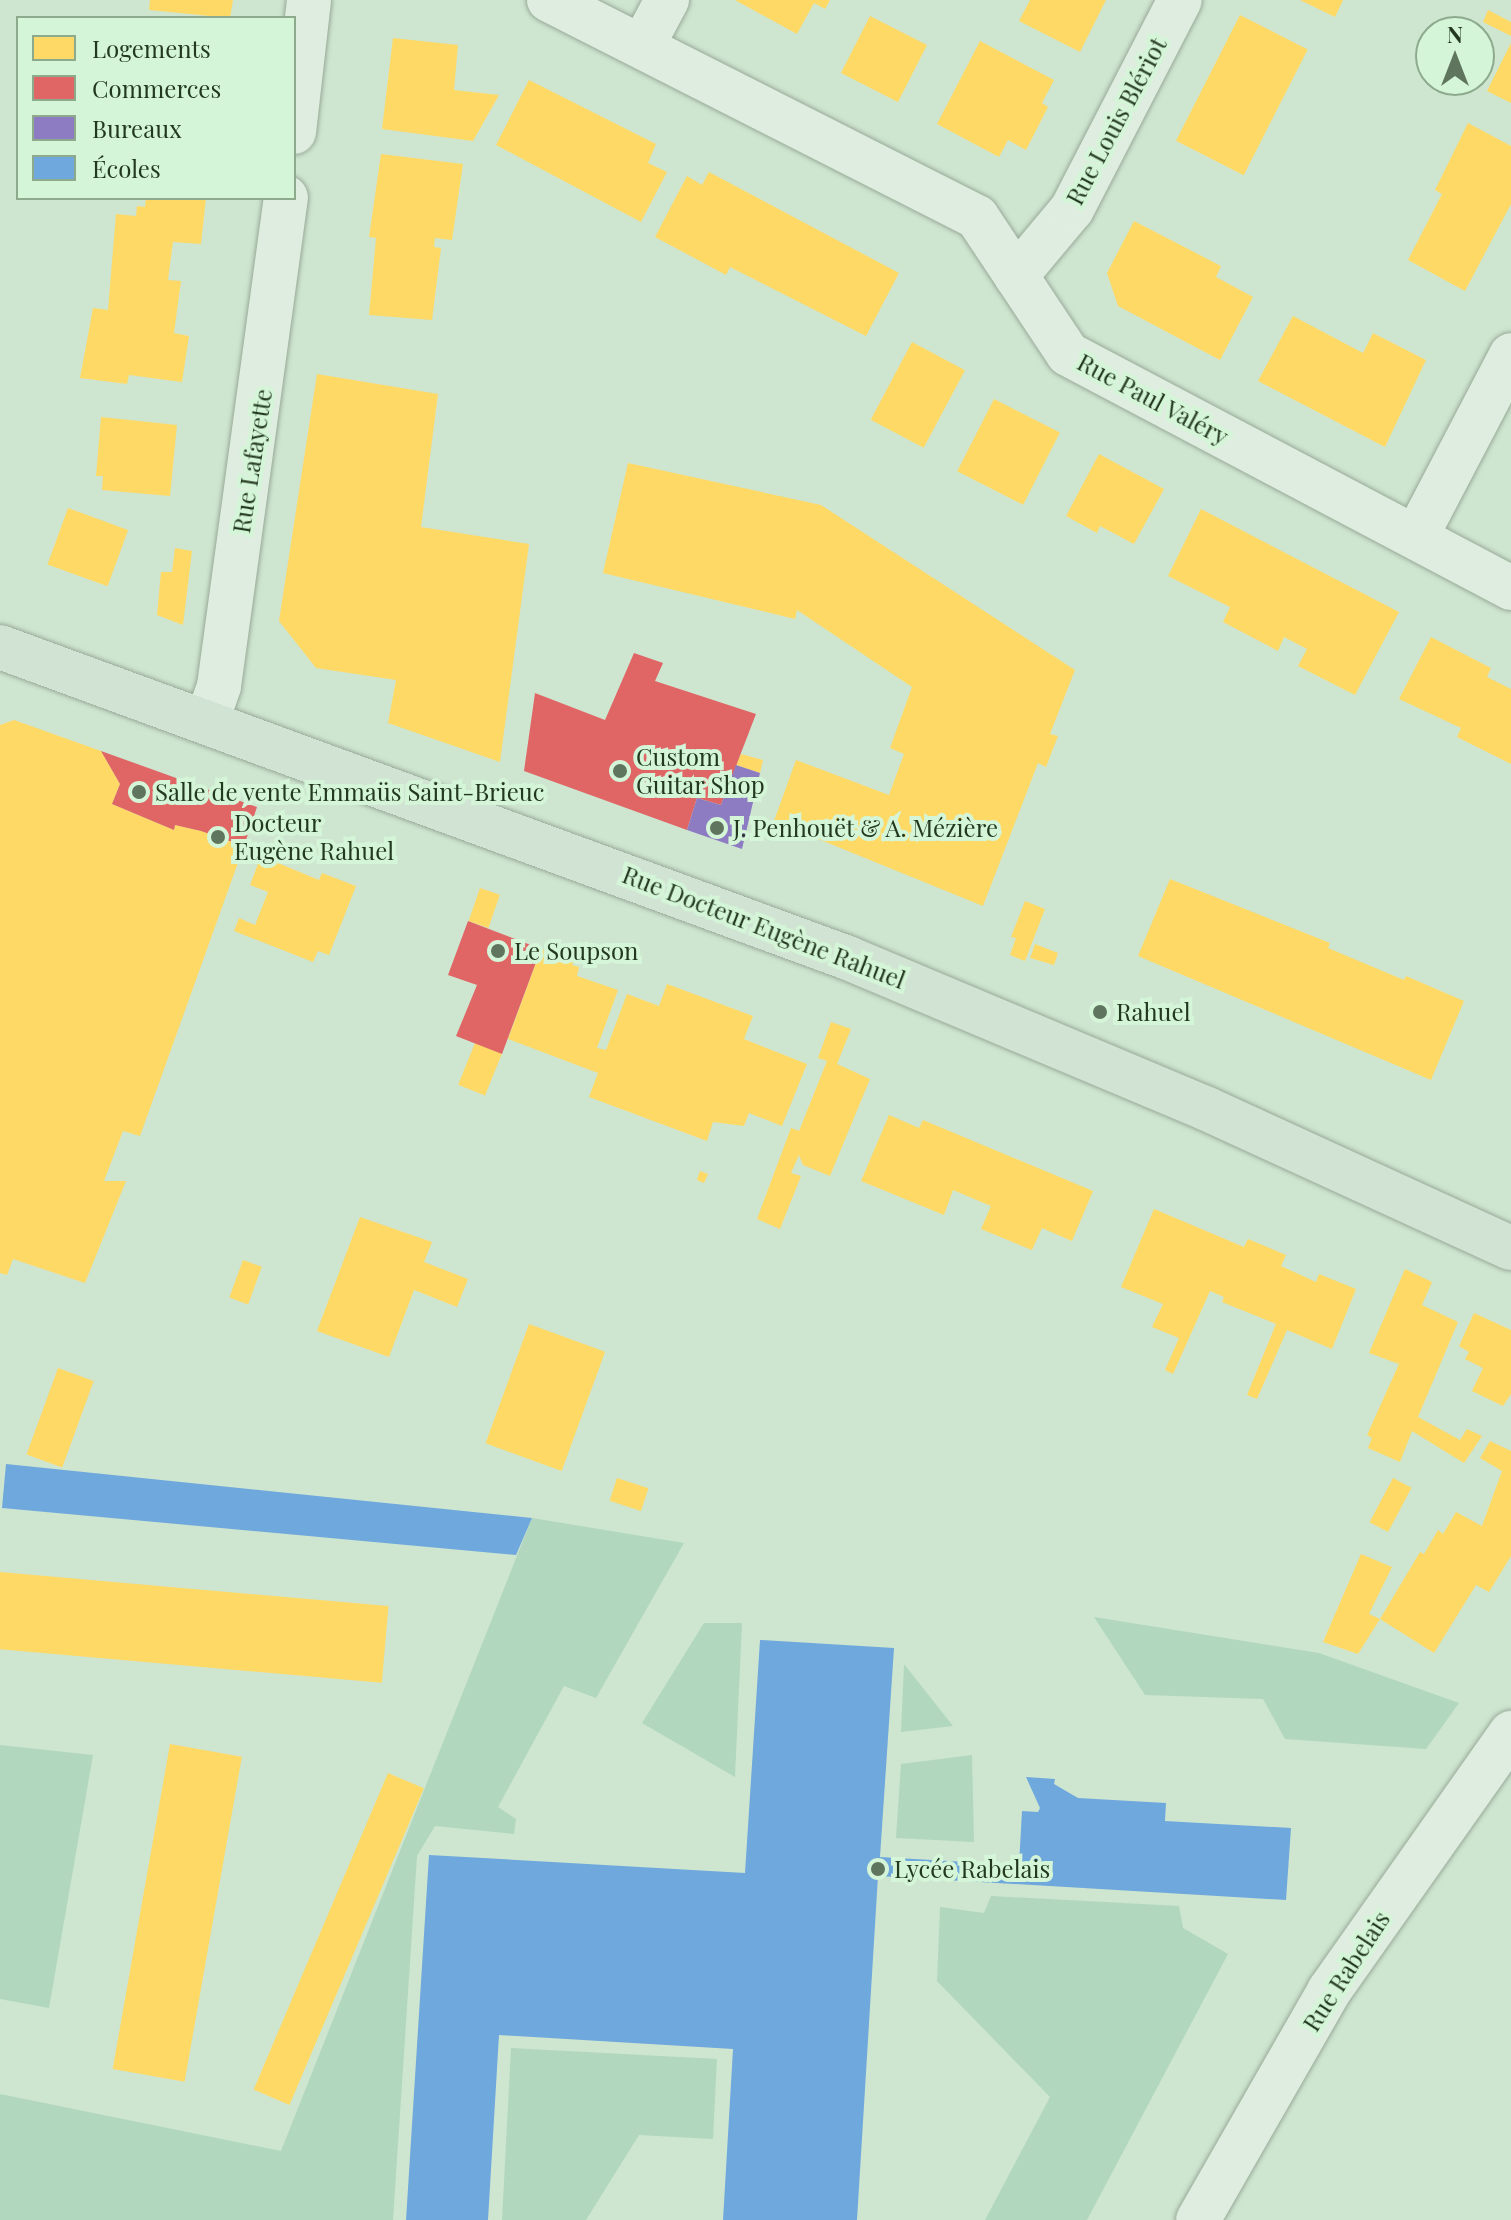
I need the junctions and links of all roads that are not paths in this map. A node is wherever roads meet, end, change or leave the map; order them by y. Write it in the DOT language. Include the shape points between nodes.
graph roads {
  1 [pos="309,0"];
  2 [pos="549,0"];
  3 [pos="667,0"];
  4 [pos="1180,0"];
  5 [pos="643,45"];
  6 [pos="296,114"];
  7 [pos="286,200"];
  8 [pos="1016,276"];
  9 [pos="1511,355"];
  10 [pos="1416,537"];
  11 [pos="1511,588"];
  12 [pos="0,647"];
  13 [pos="207,721"];
  14 [pos="1511,1248"];
  15 [pos="1511,1733"];
  16 [pos="1198,2220"];
  1 -- 6 [label="street"];
  2 -- 5 [label="street, Rue Paul Valéry"];
  3 -- 5 [label="street"];
  4 -- 8 [label="street, Rue Louis Blériot" via="1072,209"];
  5 -- 8 [label="street, Rue Paul Valéry" via="977,217"];
  7 -- 13 [label="street, Rue Lafayette" via="219,686"];
  8 -- 10 [label="street, Rue Paul Valéry" via="1068,354"];
  9 -- 10 [label="street"];
  10 -- 11 [label="street, Rue Paul Valéry"];
  12 -- 13 [label="main road, Rue Docteur Eugène Rahuel"];
  13 -- 14 [label="main road, Rue Docteur Eugène Rahuel" via="848,958 1207,1109"];
  15 -- 16 [label="street, Rue Rabelais" via="1329,1991"];
}
